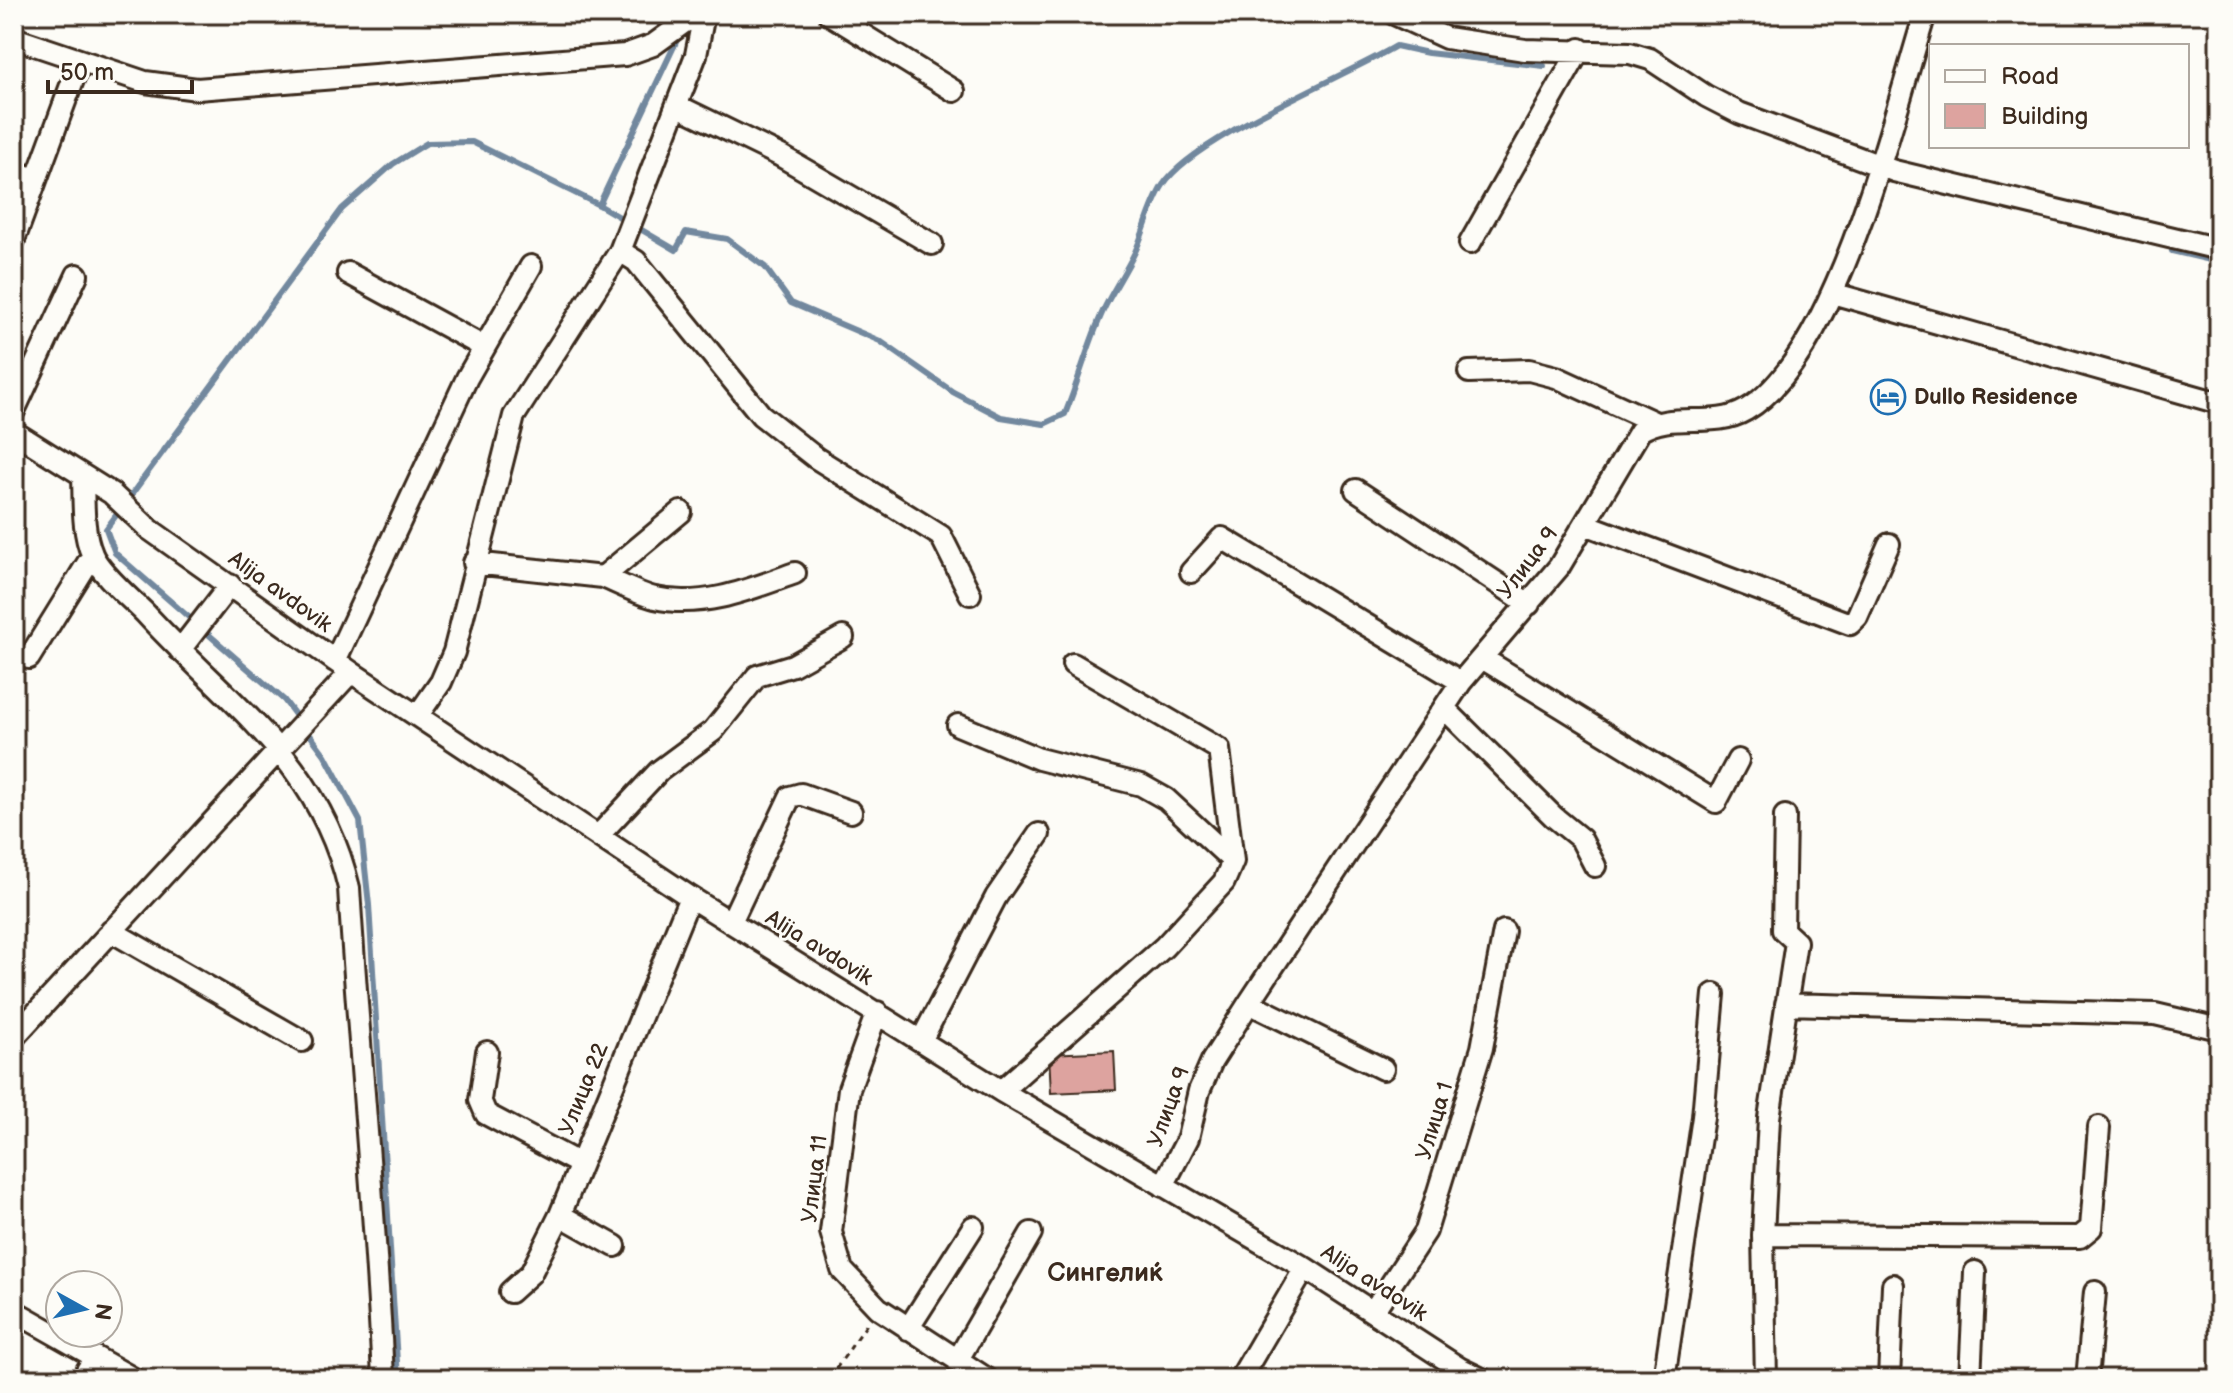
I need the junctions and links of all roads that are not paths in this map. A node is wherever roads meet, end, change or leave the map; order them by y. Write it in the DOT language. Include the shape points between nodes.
graph roads {
  1 [pos="696,14"];
  2 [pos="704,14"];
  3 [pos="829,14"];
  4 [pos="1394,14"];
  5 [pos="1925,14"];
  6 [pos="14,38"];
  7 [pos="1580,49"];
  8 [pos="80,61"];
  9 [pos="954,91"];
  10 [pos="678,106"];
  11 [pos="1878,165"];
  12 [pos="14,172"];
  13 [pos="36,179"];
  14 [pos="14,240"];
  15 [pos="624,243"];
  16 [pos="1470,243"];
  17 [pos="932,244"];
  18 [pos="2219,249"];
  19 [pos="531,266"];
  20 [pos="348,273"];
  21 [pos="77,275"];
  22 [pos="1832,293"];
  23 [pos="484,347"];
  24 [pos="1469,372"];
  25 [pos="2219,403"];
  26 [pos="14,411"];
  27 [pos="1654,422"];
  28 [pos="14,432"];
  29 [pos="83,476"];
  30 [pos="1356,490"];
  31 [pos="681,512"];
  32 [pos="1585,524"];
  33 [pos="1889,544"];
  34 [pos="92,556"];
  35 [pos="474,563"];
  36 [pos="1191,572"];
  37 [pos="795,573"];
  38 [pos="603,577"];
  39 [pos="230,585"];
  40 [pos="970,594"];
  41 [pos="1529,604"];
  42 [pos="843,637"];
  43 [pos="183,645"];
  44 [pos="29,658"];
  45 [pos="1482,658"];
  46 [pos="1073,664"];
  47 [pos="343,666"];
  48 [pos="1461,682"];
  49 [pos="1445,709"];
  50 [pos="418,715"];
  51 [pos="958,725"];
  52 [pos="286,740"];
  53 [pos="1738,760"];
  54 [pos="851,812"];
  55 [pos="1785,816"];
  56 [pos="1039,834"];
  57 [pos="598,836"];
  58 [pos="1233,861"];
  59 [pos="1595,866"];
  60 [pos="690,897"];
  61 [pos="731,922"];
  62 [pos="111,931"];
  63 [pos="1504,931"];
  64 [pos="1714,994"];
  65 [pos="1249,1003"];
  66 [pos="1786,1004"];
  67 [pos="877,1012"];
  68 [pos="2219,1029"];
  69 [pos="14,1037"];
  70 [pos="922,1039"];
  71 [pos="302,1041"];
  72 [pos="487,1052"];
  73 [pos="1383,1069"];
  74 [pos="1001,1091"];
  75 [pos="2099,1127"];
  76 [pos="580,1164"];
  77 [pos="1163,1186"];
  78 [pos="560,1215"];
  79 [pos="973,1227"];
  80 [pos="1031,1233"];
  81 [pos="1763,1235"];
  82 [pos="615,1246"];
  83 [pos="1305,1268"];
  84 [pos="1975,1272"];
  85 [pos="1893,1285"];
  86 [pos="510,1292"];
  87 [pos="2095,1292"];
  88 [pos="1374,1310"];
  89 [pos="14,1311"];
  90 [pos="908,1329"];
  91 [pos="95,1357"];
  92 [pos="957,1361"];
  93 [pos="82,1379"];
  94 [pos="134,1379"];
  95 [pos="383,1379"];
  96 [pos="987,1379"];
  97 [pos="1240,1379"];
  98 [pos="1482,1379"];
  99 [pos="1664,1379"];
  100 [pos="1766,1379"];
  101 [pos="1889,1379"];
  102 [pos="1970,1379"];
  103 [pos="2087,1379"];
  1 -- 8 [label="street" via="653,45 625,55 229,87 145,82"];
  2 -- 10 [label="street"];
  3 -- 9 [label="street"];
  4 -- 7 [label="street" via="1446,38 1525,50"];
  5 -- 11 [label="street"];
  6 -- 8 [label="street"];
  7 -- 11 [label="street" via="1650,59 1739,113"];
  7 -- 16 [label="street"];
  8 -- 13 [label="street"];
  10 -- 15 [label="street"];
  10 -- 17 [label="street" via="769,149"];
  11 -- 18 [label="street"];
  11 -- 22 [label="street" via="1863,222"];
  12 -- 13 [label="street"];
  13 -- 14 [label="street"];
  15 -- 35 [label="street" via="514,416"];
  15 -- 40 [label="street" via="761,415 816,458 941,536"];
  19 -- 23 [label="street"];
  20 -- 23 [label="street"];
  21 -- 26 [label="street"];
  22 -- 25 [label="street"];
  22 -- 27 [label="street" via="1793,360 1748,409 1707,422"];
  23 -- 47 [label="street"];
  24 -- 27 [label="street" via="1529,370 1556,377"];
  27 -- 32 [label="street, Улица 9" via="1640,431"];
  28 -- 29 [label="street"];
  29 -- 34 [label="street"];
  29 -- 39 [label="street, Alija avdovik"];
  30 -- 41 [label="street"];
  31 -- 38 [label="street"];
  32 -- 33 [label="street" via="1850,624"];
  32 -- 41 [label="street, Улица 9"];
  34 -- 43 [label="street"];
  34 -- 44 [label="street"];
  35 -- 38 [label="street"];
  35 -- 50 [label="street" via="449,668"];
  36 -- 48 [label="street" via="1222,538"];
  37 -- 38 [label="street" via="732,596 683,601 654,598"];
  39 -- 43 [label="street"];
  39 -- 47 [label="street, Alija avdovik"];
  41 -- 45 [label="street, Улица 9"];
  42 -- 57 [label="street" via="793,665 757,676 713,731 659,771"];
  43 -- 52 [label="street"];
  45 -- 48 [label="street, Улица 9"];
  45 -- 53 [label="street" via="1716,802"];
  46 -- 58 [label="street" via="1219,749"];
  47 -- 50 [label="street, Alija avdovik"];
  47 -- 52 [label="street"];
  48 -- 49 [label="street, Улица 9"];
  49 -- 59 [label="street" via="1581,839"];
  49 -- 65 [label="street, Улица 9"];
  50 -- 57 [label="street, Alija avdovik"];
  51 -- 58 [label="street" via="1039,759 1141,785 1166,799"];
  52 -- 62 [label="street"];
  52 -- 95 [label="street" via="340,853 349,888"];
  54 -- 61 [label="street" via="801,794 790,797"];
  55 -- 66 [label="street" via="1783,930 1796,942"];
  56 -- 70 [label="street" via="996,897"];
  57 -- 60 [label="street, Alija avdovik"];
  58 -- 74 [label="street" via="1224,882 1164,947"];
  60 -- 61 [label="street, Alija avdovik"];
  60 -- 76 [label="street, Улица 22"];
  61 -- 67 [label="street, Alija avdovik"];
  62 -- 69 [label="street"];
  62 -- 71 [label="street"];
  63 -- 88 [label="street, Улица 1" via="1482,1048 1426,1231"];
  64 -- 99 [label="street" via="1703,1117"];
  65 -- 73 [label="street"];
  65 -- 77 [label="street, Улица 9" via="1212,1061 1188,1138"];
  66 -- 68 [label="street" via="2155,1014"];
  66 -- 81 [label="street" via="1769,1118"];
  67 -- 70 [label="street, Alija avdovik"];
  67 -- 90 [label="street, Улица 11" via="849,1089 831,1232 842,1270 878,1308"];
  70 -- 74 [label="street, Alija avdovik"];
  72 -- 76 [label="street" via="480,1100 486,1114"];
  74 -- 77 [label="street, Alija avdovik"];
  75 -- 81 [label="street" via="2091,1228 2080,1237"];
  76 -- 78 [label="street, Улица 22"];
  77 -- 83 [label="street, Alija avdovik"];
  78 -- 82 [label="street"];
  78 -- 86 [label="street, Улица 22" via="531,1273"];
  79 -- 90 [label="street"];
  80 -- 92 [label="street"];
  81 -- 100 [label="street"];
  83 -- 88 [label="street, Alija avdovik"];
  83 -- 97 [label="street"];
  84 -- 102 [label="street"];
  85 -- 101 [label="street"];
  87 -- 103 [label="street"];
  88 -- 98 [label="street, Alija avdovik"];
  89 -- 91 [label="street"];
  90 -- 92 [label="street, Улица 11"];
  91 -- 93 [label="street"];
  91 -- 94 [label="street"];
  92 -- 96 [label="street, Улица 11"];
}
